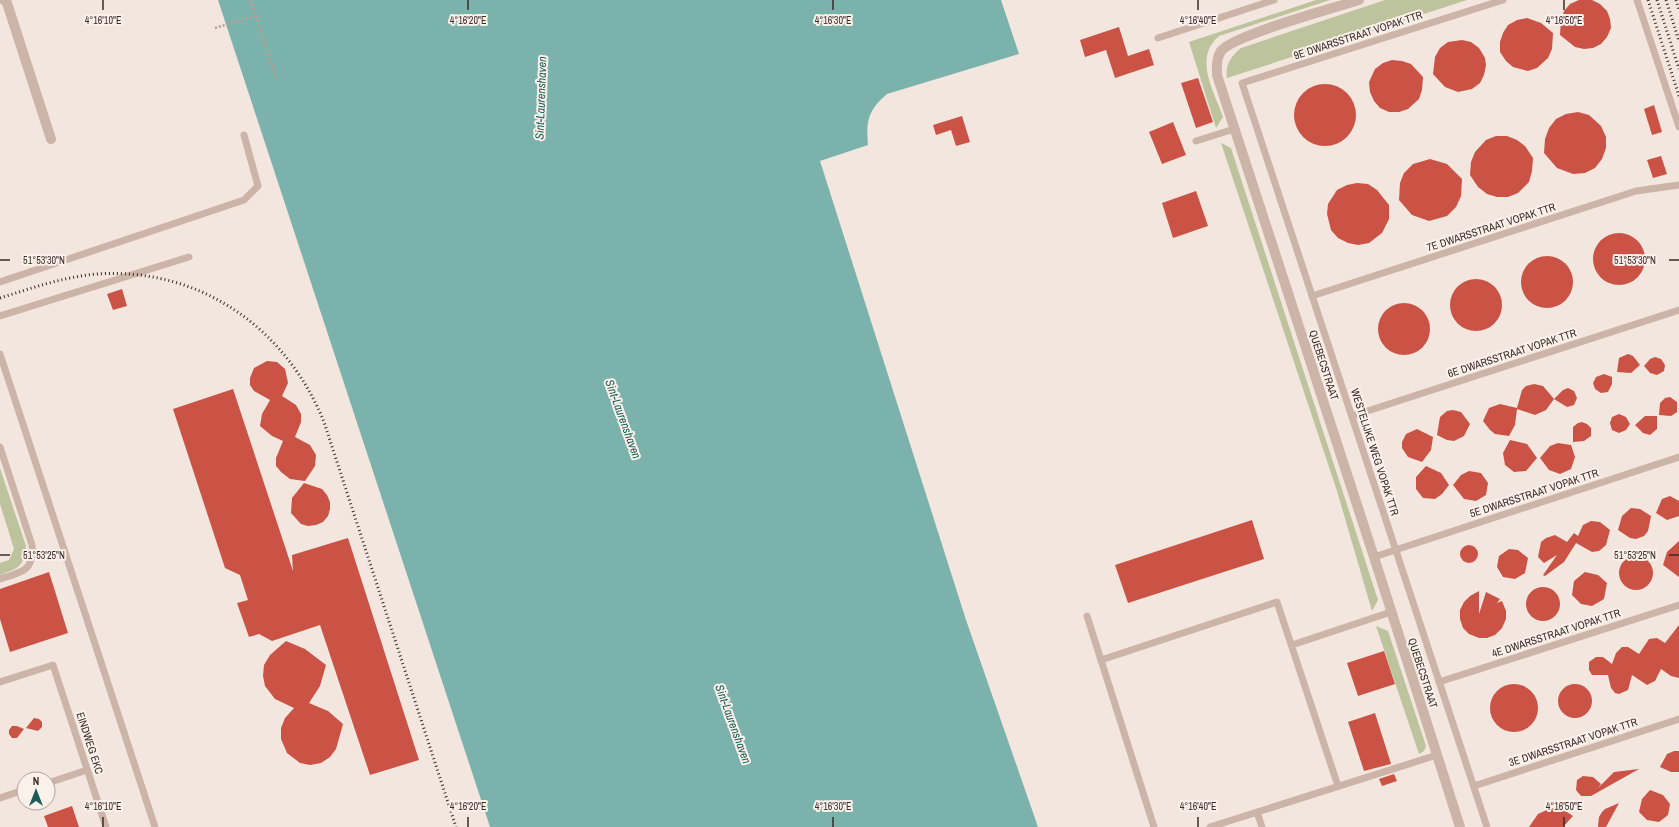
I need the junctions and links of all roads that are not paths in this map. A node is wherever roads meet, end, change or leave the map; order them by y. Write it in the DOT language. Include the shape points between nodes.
graph roads {
  1 [pos="4,0"];
  2 [pos="1274,0"];
  3 [pos="1359,0"];
  4 [pos="1503,0"];
  5 [pos="1637,0"];
  6 [pos="1158,38"];
  7 [pos="1242,83"];
  8 [pos="1679,127"];
  9 [pos="1234,129"];
  10 [pos="244,135"];
  11 [pos="51,139"];
  12 [pos="1196,141"];
  13 [pos="1679,184"];
  14 [pos="189,257"];
  15 [pos="0,282"];
  16 [pos="1312,296"];
  17 [pos="1679,310"];
  18 [pos="0,316"];
  19 [pos="0,354"];
  20 [pos="1352,416"];
  21 [pos="0,447"];
  22 [pos="1679,458"];
  23 [pos="1396,550"];
  24 [pos="1374,557"];
  25 [pos="0,579"];
  26 [pos="1679,605"];
  27 [pos="1392,612"];
  28 [pos="1087,616"];
  29 [pos="1292,645"];
  30 [pos="1101,660"];
  31 [pos="0,682"];
  32 [pos="1439,682"];
  33 [pos="1679,719"];
  34 [pos="1437,755"];
  35 [pos="87,770"];
  36 [pos="56,780"];
  37 [pos="1338,786"];
  38 [pos="1474,786"];
  39 [pos="16,793"];
  40 [pos="0,798"];
  41 [pos="1257,812"];
  42 [pos="106,827"];
  43 [pos="155,827"];
  44 [pos="1154,827"];
  45 [pos="1210,827"];
  46 [pos="1262,827"];
  47 [pos="1460,827"];
  48 [pos="1487,827"];
  1 -- 11 [label="street"];
  2 -- 6 [label="lane"];
  3 -- 9 [label="street, QUEBECSTRAAT" via="1240,38 1222,51 1217,60 1217,75"];
  4 -- 7 [label="lane, 9E DWARSSTRAAT VOPAK TTR"];
  5 -- 8 [label="lane"];
  7 -- 16 [label="lane, WESTELIJKE WEG VOPAK TTR"];
  9 -- 12 [label="lane"];
  9 -- 24 [label="street, QUEBECSTRAAT"];
  10 -- 15 [label="lane" via="258,186 244,200"];
  13 -- 16 [label="lane, 7E DWARSSTRAAT VOPAK TTR" via="1636,191"];
  14 -- 18 [label="lane"];
  16 -- 20 [label="lane, WESTELIJKE WEG VOPAK TTR"];
  17 -- 20 [label="lane, 6E DWARSSTRAAT VOPAK TTR"];
  19 -- 43 [label="lane"];
  20 -- 23 [label="lane, WESTELIJKE WEG VOPAK TTR"];
  21 -- 25 [label="lane" via="33,556 25,571"];
  22 -- 23 [label="lane, 5E DWARSSTRAAT VOPAK TTR"];
  23 -- 24 [label="lane, 5E DWARSSTRAAT VOPAK TTR"];
  23 -- 32 [label="lane, WESTELIJKE WEG VOPAK TTR"];
  24 -- 27 [label="street, QUEBECSTRAAT"];
  26 -- 32 [label="lane, 4E DWARSSTRAAT VOPAK TTR"];
  27 -- 29 [label="lane"];
  27 -- 34 [label="street, QUEBECSTRAAT"];
  28 -- 30 [label="lane"];
  29 -- 30 [label="lane" via="1277,602"];
  29 -- 37 [label="lane"];
  30 -- 44 [label="lane"];
  31 -- 35 [label="lane, EINDWEG EKC" via="53,665"];
  32 -- 38 [label="lane, WESTELIJKE WEG VOPAK TTR"];
  33 -- 38 [label="lane, 3E DWARSSTRAAT VOPAK TTR"];
  34 -- 37 [label="lane"];
  34 -- 47 [label="street, QUEBECSTRAAT"];
  35 -- 36 [label="lane"];
  35 -- 42 [label="lane, EINDWEG EKC"];
  37 -- 41 [label="lane"];
  38 -- 48 [label="lane, WESTELIJKE WEG VOPAK TTR"];
  39 -- 40 [label="lane"];
  41 -- 45 [label="lane"];
  41 -- 46 [label="lane"];
}
